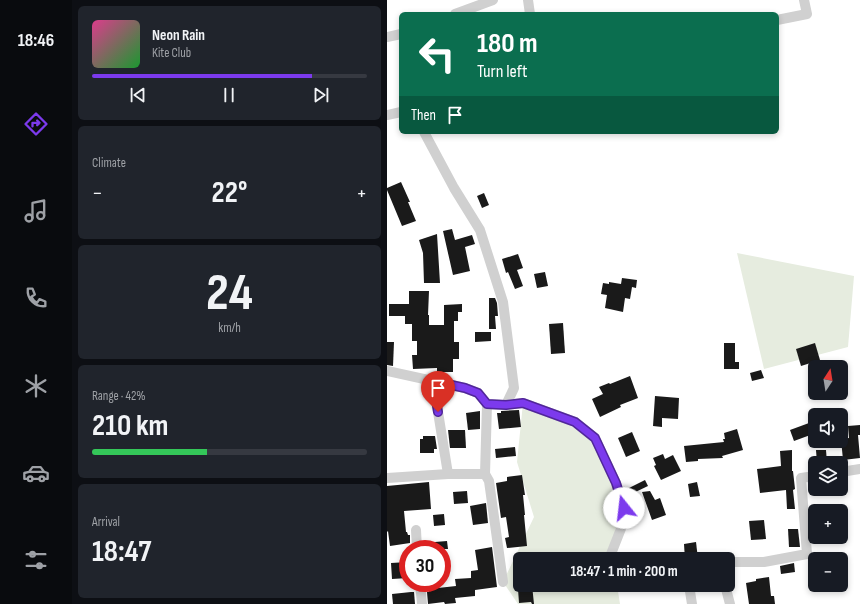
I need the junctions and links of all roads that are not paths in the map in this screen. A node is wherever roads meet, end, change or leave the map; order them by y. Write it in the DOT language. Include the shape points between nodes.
graph roads {
  1 [pos="493,0"];
  2 [pos="528,0"];
  3 [pos="804,0"];
  4 [pos="460,12"];
  5 [pos="531,12"];
  6 [pos="779,20"];
  7 [pos="399,35"];
  8 [pos="387,38"];
  9 [pos="399,112"];
  10 [pos="387,115"];
  11 [pos="425,134"];
  12 [pos="387,371"];
  13 [pos="433,381"];
  14 [pos="487,404"];
  15 [pos="506,405"];
  16 [pos="860,469"];
  17 [pos="848,471"];
  18 [pos="448,474"];
  19 [pos="485,474"];
  20 [pos="808,477"];
  21 [pos="387,478"];
  22 [pos="416,530"];
  23 [pos="417,540"];
  24 [pos="612,552"];
  25 [pos="735,562"];
  26 [pos="503,582"];
  27 [pos="421,592"];
  28 [pos="690,592"];
  29 [pos="727,592"];
  30 [pos="422,604"];
  31 [pos="692,604"];
  32 [pos="730,604"];
  1 -- 4 [label="street"];
  2 -- 5 [label="street"];
  3 -- 6 [label="street" via="807,14"];
  7 -- 8 [label="street"];
  9 -- 10 [label="street"];
  11 -- 15 [label="street" via="480,230 503,302 514,388"];
  12 -- 13 [label="street"];
  13 -- 14 [label="street" via="478,393"];
  13 -- 18 [label="street"];
  14 -- 15 [label="street"];
  14 -- 19 [label="street"];
  15 -- 24 [label="street" via="523,403 575,422 595,438 616,483 626,516"];
  16 -- 17 [label="street"];
  18 -- 19 [label="street"];
  18 -- 21 [label="street"];
  19 -- 26 [label="street" via="489,481"];
  20 -- 25 [label="street" via="801,478 807,554 764,562"];
  22 -- 23 [label="street"];
  27 -- 30 [label="street"];
  28 -- 31 [label="street"];
  29 -- 32 [label="street"];
}
